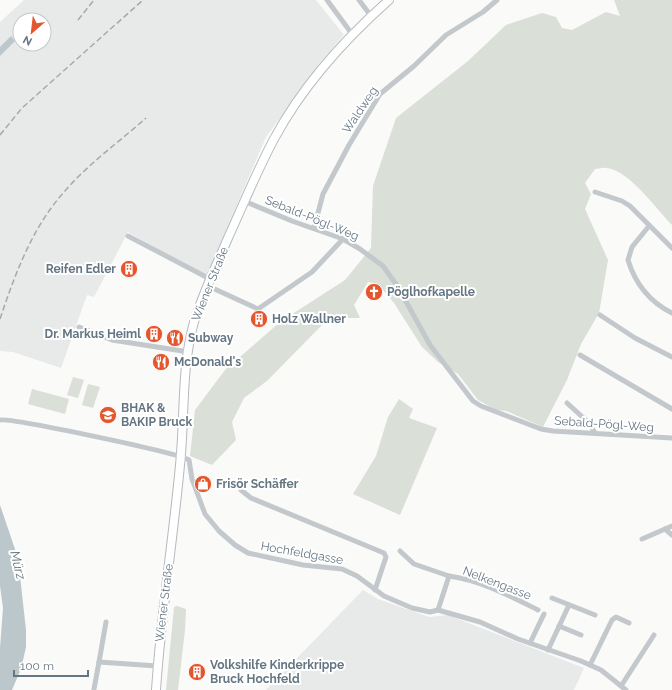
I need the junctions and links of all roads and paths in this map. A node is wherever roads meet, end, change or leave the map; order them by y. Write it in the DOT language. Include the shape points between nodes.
graph roads {
  1 [pos="327,0"];
  2 [pos="359,0"];
  3 [pos="390,0"];
  4 [pos="497,0"];
  5 [pos="371,16"];
  6 [pos="352,34"];
  7 [pos="595,192"];
  8 [pos="244,201"];
  9 [pos="649,226"];
  10 [pos="314,228"];
  11 [pos="128,236"];
  12 [pos="343,239"];
  13 [pos="672,248"];
  14 [pos="209,283"];
  15 [pos="672,313"];
  16 [pos="600,315"];
  17 [pos="79,327"];
  18 [pos="189,352"];
  19 [pos="580,355"];
  20 [pos="672,358"];
  21 [pos="567,403"];
  22 [pos="672,409"];
  23 [pos="0,420"];
  24 [pos="595,433"];
  25 [pos="672,438"];
  26 [pos="181,456"];
  27 [pos="241,490"];
  28 [pos="672,526"];
  29 [pos="665,529"];
  30 [pos="672,535"];
  31 [pos="642,539"];
  32 [pos="400,551"];
  33 [pos="449,576"];
  34 [pos="375,590"];
  35 [pos="552,598"];
  36 [pos="570,605"];
  37 [pos="438,610"];
  38 [pos="538,610"];
  39 [pos="544,614"];
  40 [pos="595,615"];
  41 [pos="106,622"];
  42 [pos="629,623"];
  43 [pos="559,626"];
  44 [pos="581,635"];
  45 [pos="654,635"];
  46 [pos="530,643"];
  47 [pos="548,650"];
  48 [pos="99,662"];
  49 [pos="590,665"];
  50 [pos="157,666"];
  51 [pos="621,686"];
  52 [pos="94,688"];
  53 [pos="156,690"];
  54 [pos="626,690"];
  1 -- 6 [label="street"];
  2 -- 5 [label="street"];
  3 -- 5 [label="main road, Wiener Straße"];
  4 -- 10 [label="street, Waldweg" via="446,35 380,94 323,194"];
  5 -- 6 [label="main road, Wiener Straße"];
  6 -- 8 [label="main road, Wiener Straße" via="319,72 275,137"];
  7 -- 9 [label="street" via="630,206"];
  8 -- 10 [label="street, Sebald-Pögl-Weg"];
  8 -- 14 [label="main road, Wiener Straße"];
  9 -- 13 [label="street"];
  9 -- 15 [label="street" via="632,246 628,260 638,283 660,307"];
  10 -- 12 [label="street, Sebald-Pögl-Weg"];
  11 -- 14 [label="street"];
  12 -- 14 [label="street" via="307,275 258,309"];
  12 -- 24 [label="street, Sebald-Pögl-Weg" via="360,248 383,266 398,287 430,345 473,401 541,429"];
  14 -- 18 [label="main road, Wiener Straße" via="194,323"];
  16 -- 20 [label="street" via="641,342"];
  17 -- 18 [label="street" via="112,340"];
  18 -- 26 [label="main road, Wiener Straße" via="183,403"];
  19 -- 22 [label="street"];
  21 -- 24 [label="street" via="589,422"];
  23 -- 26 [label="street" via="21,422"];
  24 -- 25 [label="street, Sebald-Pögl-Weg"];
  26 -- 34 [label="street, Hochfeldgasse" via="189,460 192,479 205,514 235,545 261,557 342,569 357,576"];
  26 -- 50 [label="main road, Wiener Straße"];
  27 -- 34 [label="street, Hochfeldgasse" via="251,498 384,553 386,557"];
  28 -- 29 [label="street"];
  29 -- 30 [label="street"];
  29 -- 31 [label="street"];
  32 -- 33 [label="street" via="414,564"];
  33 -- 37 [label="street"];
  33 -- 38 [label="street, Nelkengasse" via="469,580 501,592"];
  34 -- 37 [label="street, Hochfeldgasse" via="412,608 430,612"];
  35 -- 36 [label="street"];
  36 -- 40 [label="street"];
  36 -- 43 [label="street"];
  37 -- 46 [label="street, Hochfeldgasse" via="480,622"];
  39 -- 46 [label="street"];
  41 -- 48 [label="street"];
  42 -- 49 [label="street" via="616,617 612,620"];
  43 -- 44 [label="street"];
  43 -- 47 [label="street"];
  45 -- 51 [label="street"];
  46 -- 47 [label="street, Hochfeldgasse"];
  47 -- 49 [label="street, Hochfeldgasse"];
  48 -- 50 [label="street"];
  48 -- 52 [label="street"];
  49 -- 51 [label="street, Hochfeldgasse" via="601,670"];
  50 -- 53 [label="main road, Wiener Straße"];
  51 -- 54 [label="street, Hochfeldgasse"];
}
